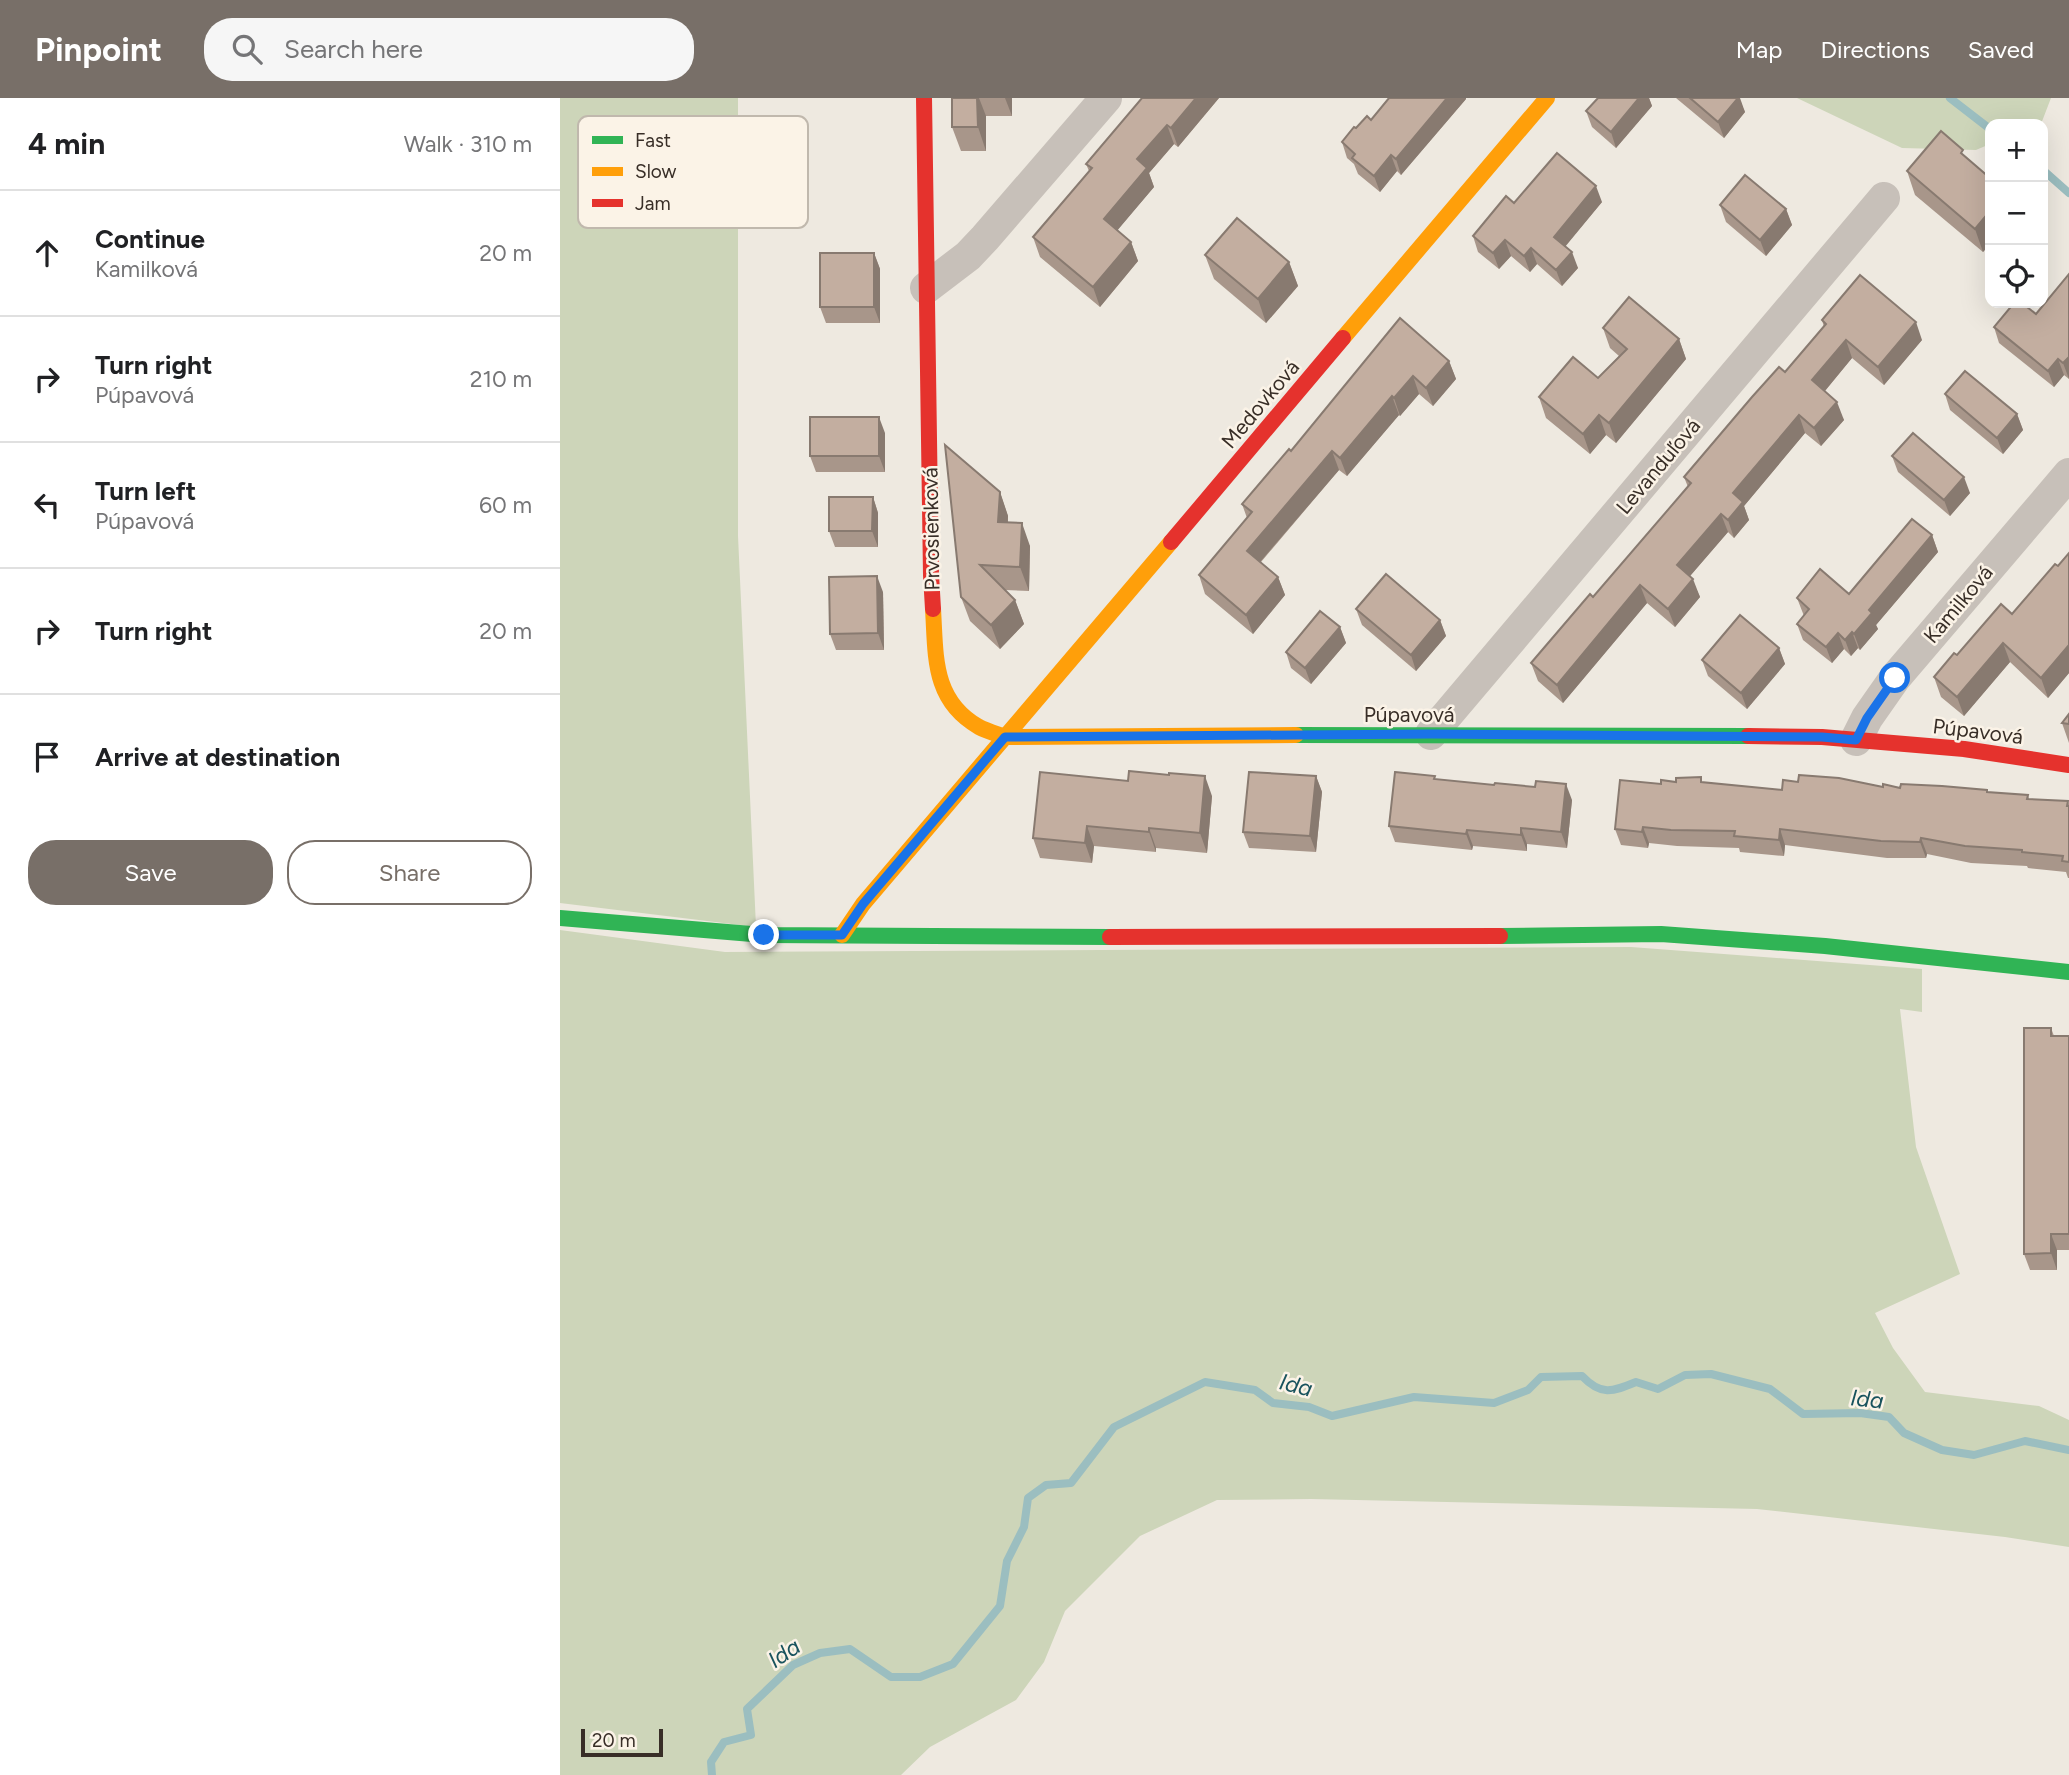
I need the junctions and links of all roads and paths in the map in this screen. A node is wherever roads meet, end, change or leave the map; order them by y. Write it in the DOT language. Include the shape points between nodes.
graph roads {
  1 [pos="924,98"];
  2 [pos="1106,98"];
  3 [pos="1547,98"];
  4 [pos="1884,198"];
  5 [pos="926,288"];
  6 [pos="2069,474"];
  7 [pos="1431,734"];
  8 [pos="1005,737"];
  9 [pos="1856,740"];
  10 [pos="2069,765"];
  11 [pos="560,918"];
  12 [pos="842,935"];
  13 [pos="2069,972"];
  1 -- 5 [label="street, Prvosienková"];
  2 -- 5 [label="street" via="968,257"];
  3 -- 8 [label="street, Medovková"];
  4 -- 7 [label="street, Levanduľová"];
  5 -- 8 [label="street, Prvosienková" via="937,669 942,687 967,718"];
  6 -- 9 [label="street, Kamilková" via="1895,678"];
  7 -- 8 [label="street, Púpavová"];
  7 -- 9 [label="street, Púpavová"];
  8 -- 12 [label="street"];
  9 -- 10 [label="street, Púpavová" via="1964,749"];
  11 -- 12 [label="street" via="764,935"];
  12 -- 13 [label="street" via="1231,938 1633,933 1825,946"];
}
